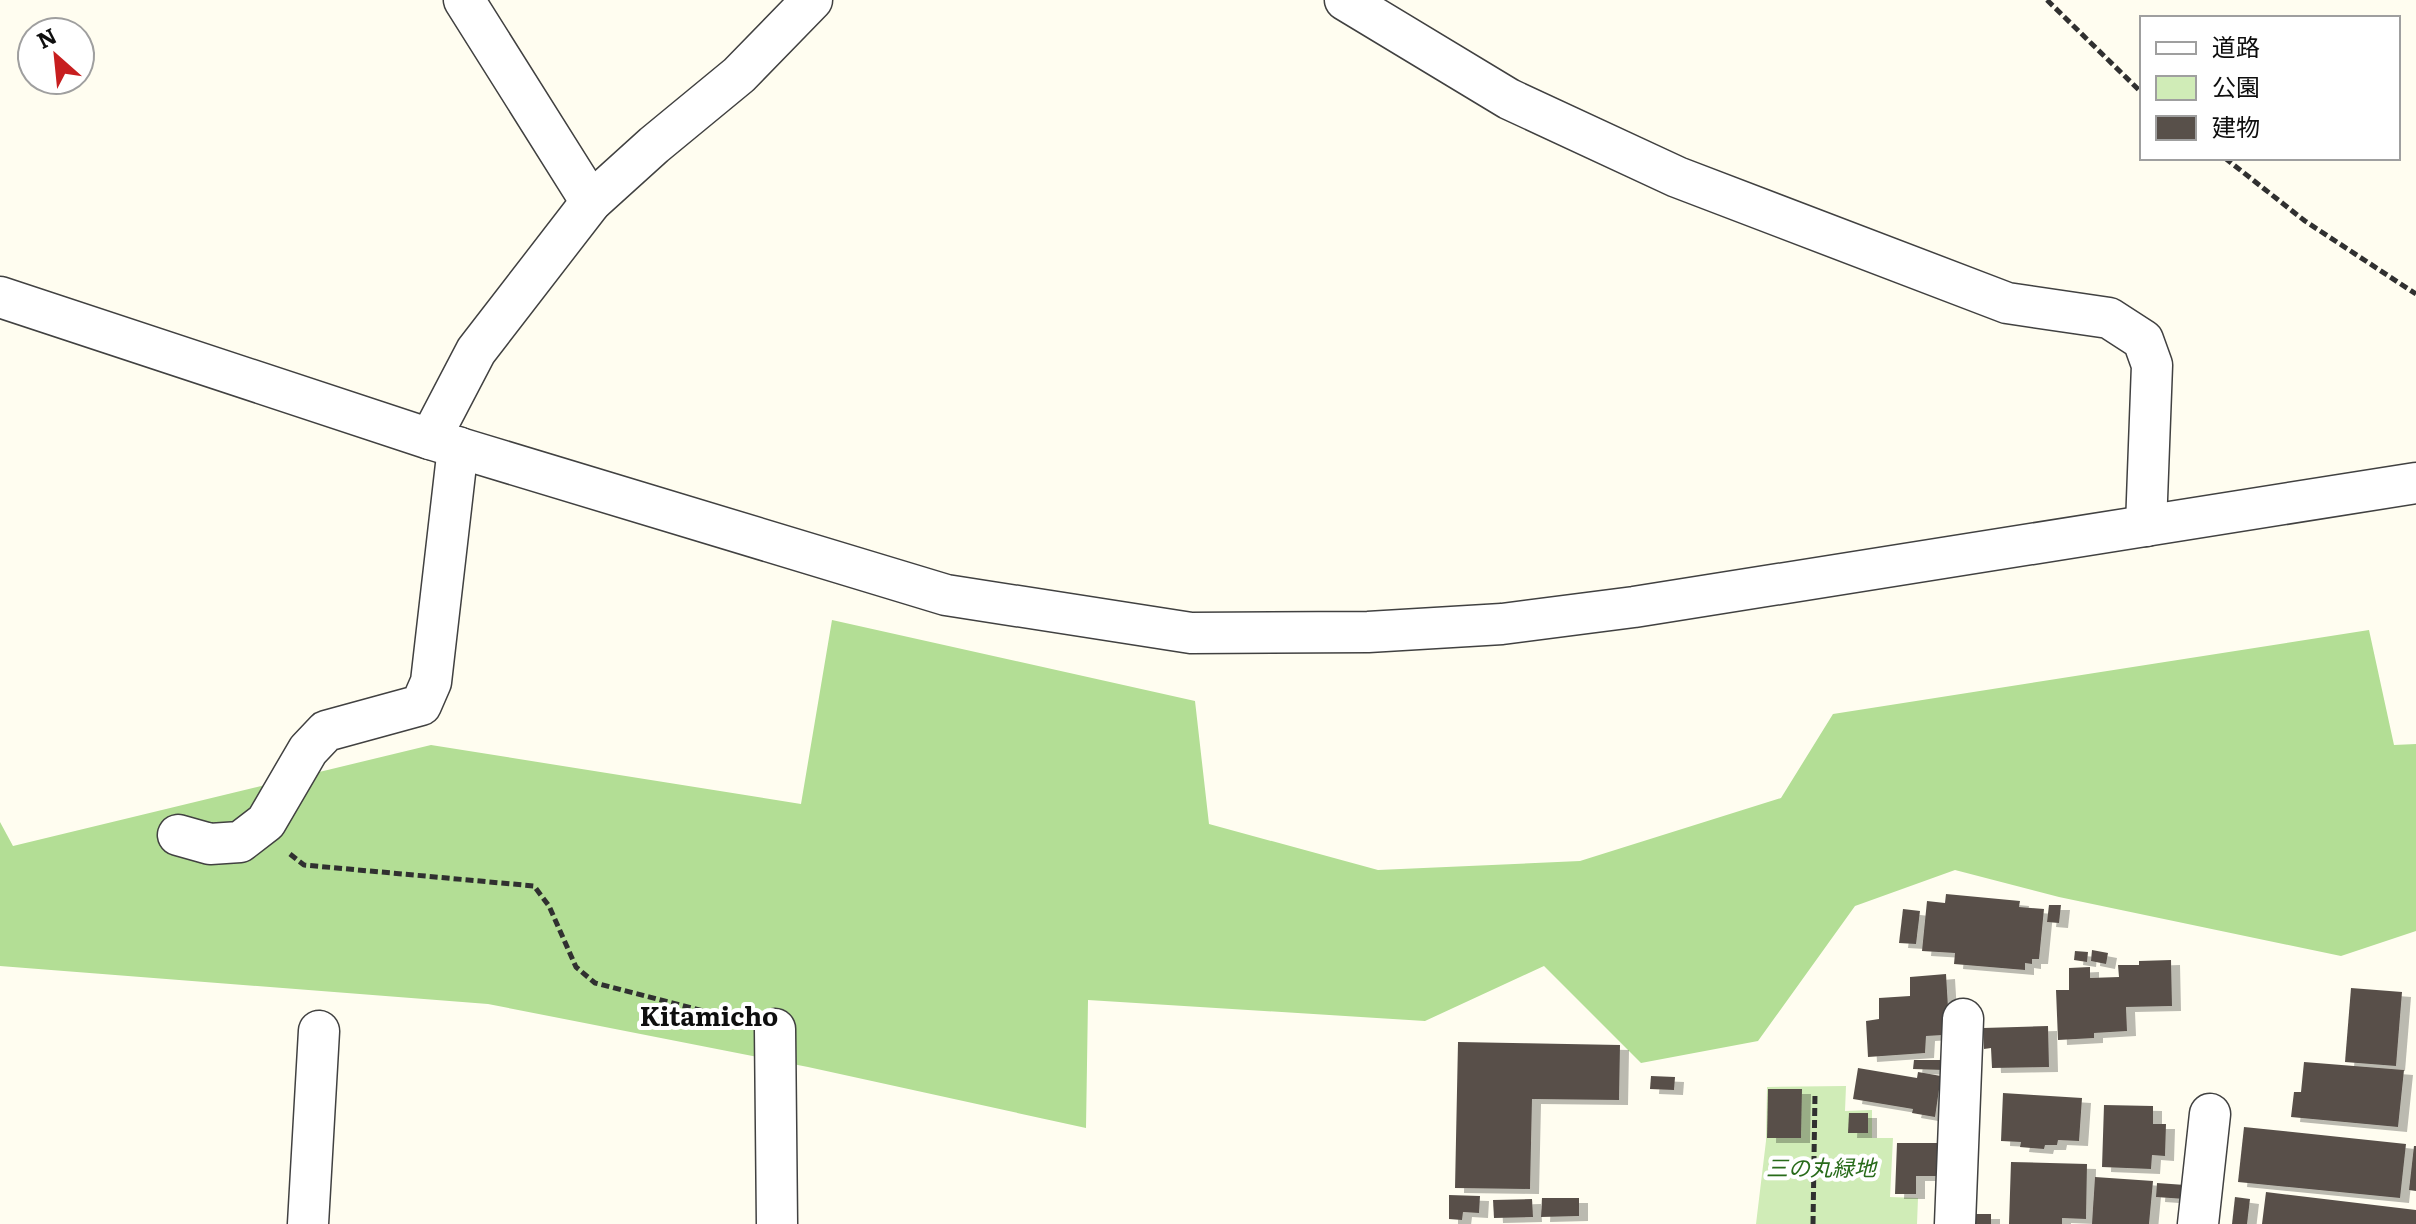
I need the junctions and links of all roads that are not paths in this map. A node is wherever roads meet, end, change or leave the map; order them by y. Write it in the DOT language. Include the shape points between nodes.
graph roads {
  1 [pos="464,0"];
  2 [pos="812,0"];
  3 [pos="1345,0"];
  4 [pos="591,202"];
  5 [pos="0,297"];
  6 [pos="444,443"];
  7 [pos="2416,483"];
  8 [pos="2146,526"];
  9 [pos="178,835"];
  10 [pos="1963,1019"];
  11 [pos="775,1029"];
  12 [pos="319,1031"];
  13 [pos="2210,1114"];
  14 [pos="308,1224"];
  15 [pos="777,1224"];
  16 [pos="1955,1224"];
  17 [pos="2198,1224"];
  1 -- 4 [label="street"];
  2 -- 4 [label="street" via="739,75"];
  3 -- 8 [label="street" via="1509,99 1677,177 2007,303 2109,318 2143,340 2152,365"];
  4 -- 6 [label="street" via="476,351"];
  5 -- 6 [label="street"];
  6 -- 8 [label="street" via="946,595 1191,633 1368,632 1502,624"];
  6 -- 9 [label="street" via="431,682 421,705 326,731 308,750 266,822 240,842 210,844"];
  7 -- 8 [label="street"];
  10 -- 16 [label="street"];
  11 -- 15 [label="street"];
  12 -- 14 [label="street"];
  13 -- 17 [label="street"];
}
